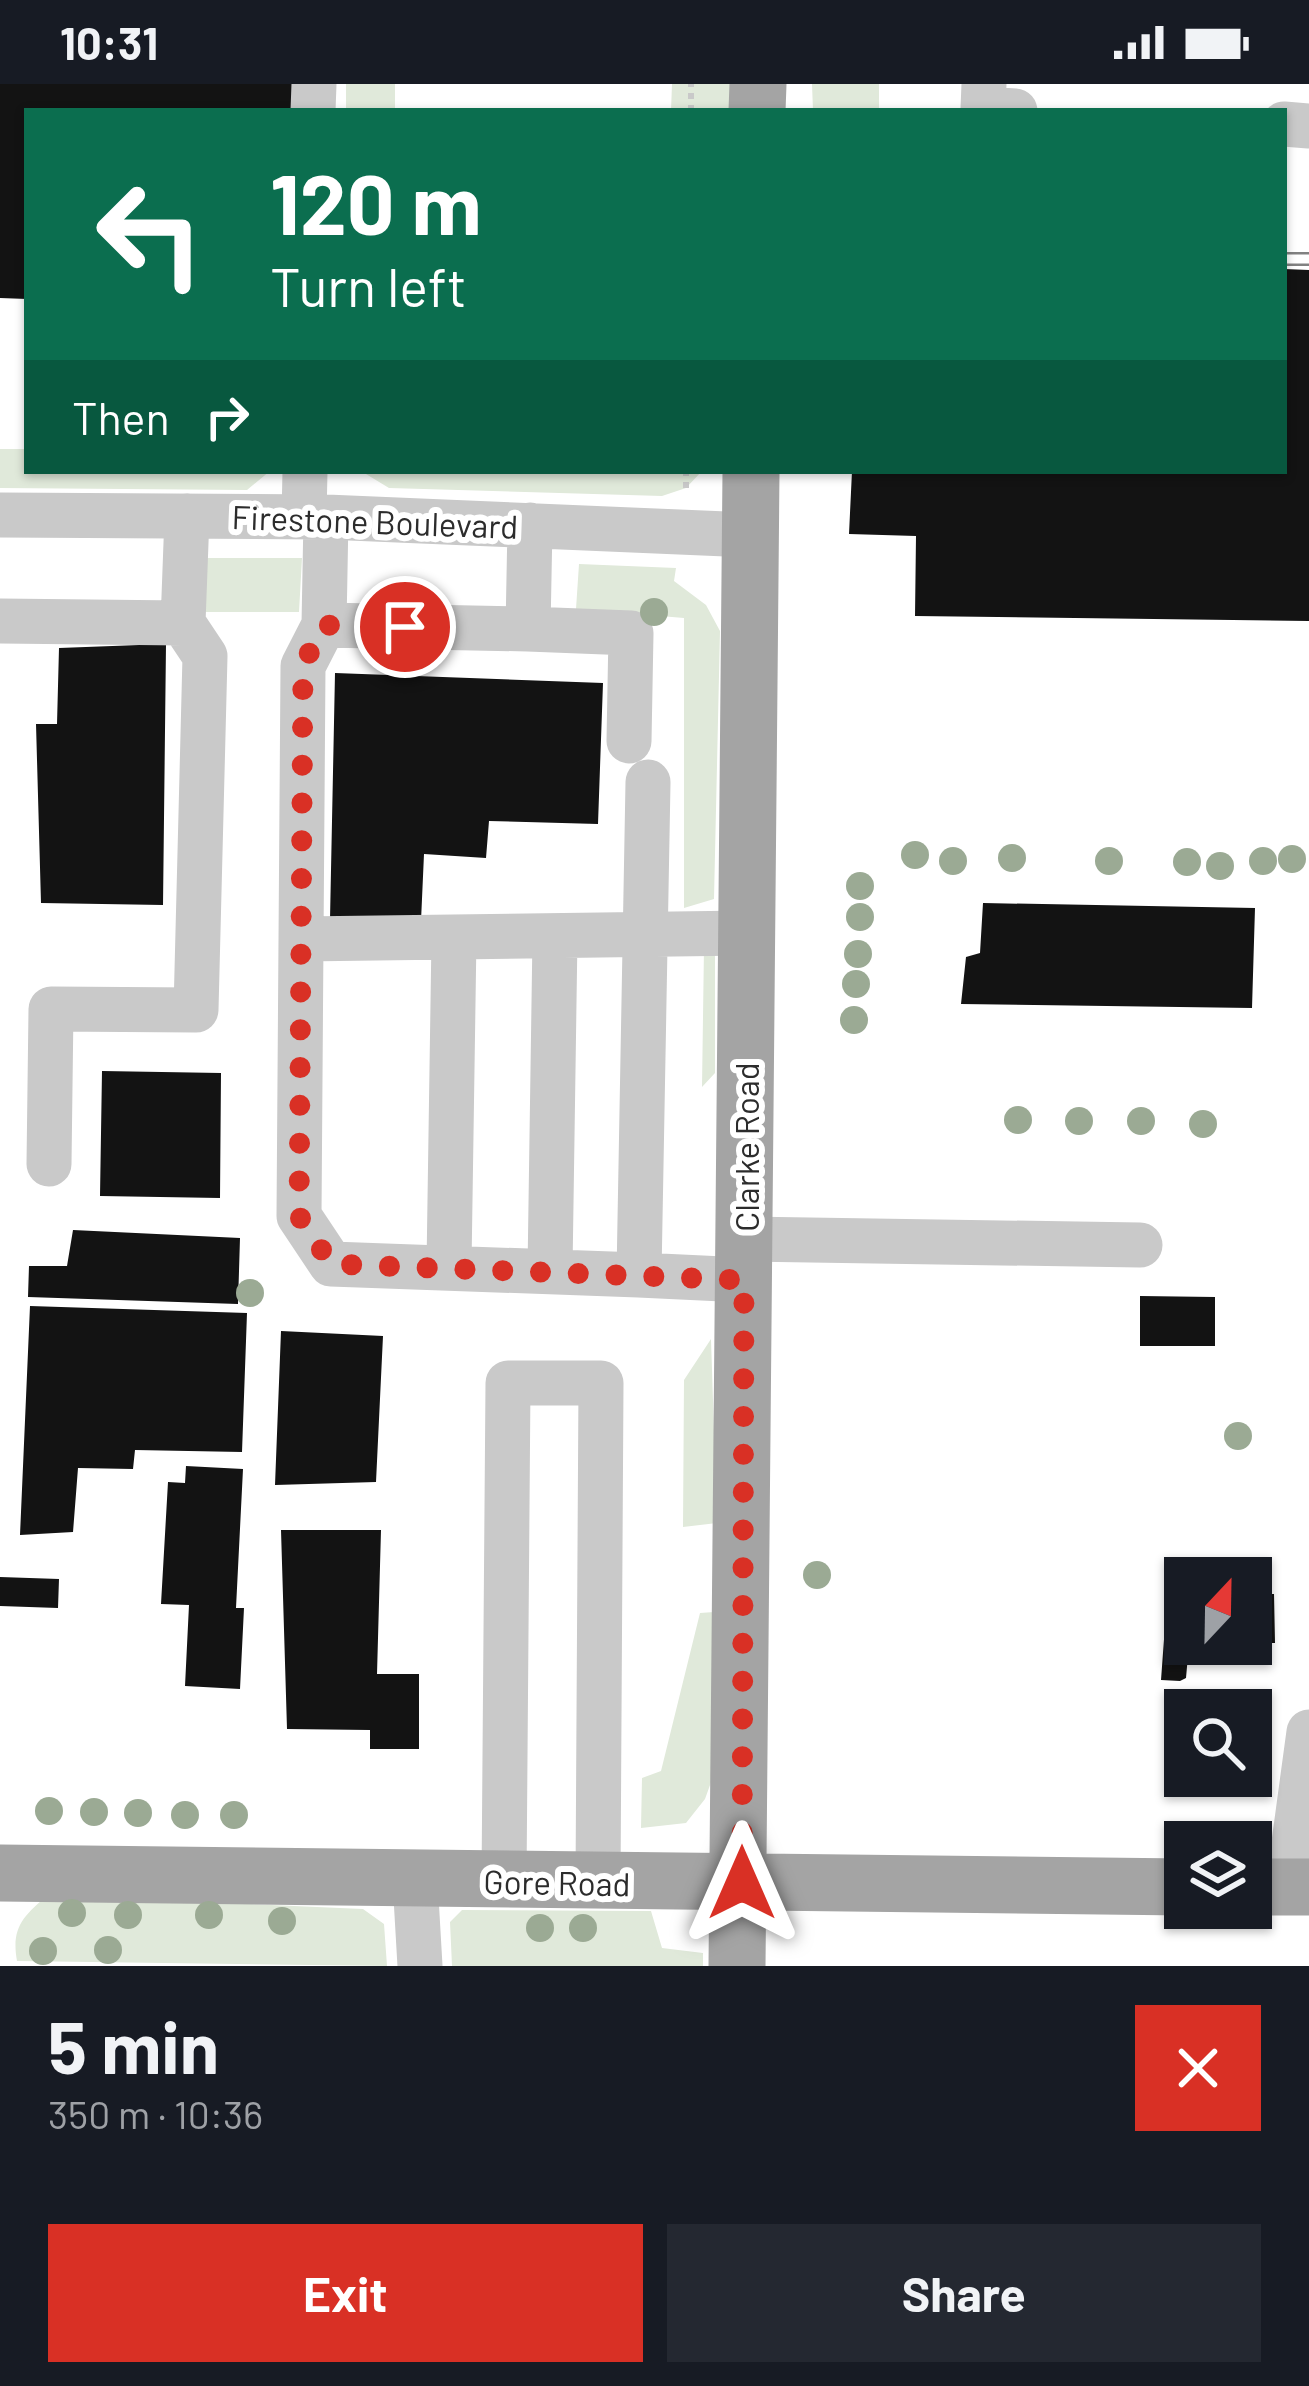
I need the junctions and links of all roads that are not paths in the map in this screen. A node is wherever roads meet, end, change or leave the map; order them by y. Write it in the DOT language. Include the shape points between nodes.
graph roads {
  1 [pos="306,474"];
  2 [pos="751,474"];
  3 [pos="0,515"];
  4 [pos="187,516"];
  5 [pos="315,517"];
  6 [pos="530,525"];
  7 [pos="750,535"];
  8 [pos="0,621"];
  9 [pos="183,623"];
  10 [pos="323,625"];
  11 [pos="528,629"];
  12 [pos="628,740"];
  13 [pos="648,782"];
  14 [pos="747,933"];
  15 [pos="646,935"];
  16 [pos="555,936"];
  17 [pos="454,937"];
  18 [pos="301,939"];
  19 [pos="49,1165"];
  20 [pos="1140,1245"];
  21 [pos="745,1260"];
  22 [pos="448,1266"];
  23 [pos="550,1270"];
  24 [pos="639,1275"];
  25 [pos="1309,1732"];
  26 [pos="0,1873"];
  27 [pos="415,1880"];
  28 [pos="504,1881"];
  29 [pos="598,1883"];
  30 [pos="742,1883"];
  31 [pos="1164,1887"];
  32 [pos="1283,1887"];
  33 [pos="420,1966"];
  34 [pos="737,1966"];
  1 -- 5 [label="street"];
  2 -- 7 [label="main road, Clarke Road"];
  3 -- 4 [label="street, Firestone Boulevard"];
  4 -- 5 [label="street, Firestone Boulevard"];
  4 -- 9 [label="street"];
  5 -- 6 [label="street, Firestone Boulevard"];
  5 -- 10 [label="street"];
  6 -- 7 [label="street, Firestone Boulevard"];
  6 -- 11 [label="street"];
  7 -- 14 [label="main road, Clarke Road"];
  8 -- 9 [label="street"];
  9 -- 19 [label="street" via="205,656 196,1010 51,1010"];
  10 -- 11 [label="street"];
  10 -- 18 [label="street" via="303,666"];
  11 -- 12 [label="street" via="632,633"];
  13 -- 15 [label="street"];
  14 -- 15 [label="street"];
  14 -- 21 [label="main road, Clarke Road"];
  15 -- 16 [label="street"];
  15 -- 24 [label="street"];
  16 -- 17 [label="street"];
  16 -- 23 [label="street"];
  17 -- 18 [label="street"];
  17 -- 22 [label="street"];
  18 -- 22 [label="street" via="299,1216 331,1264"];
  20 -- 21 [label="street"];
  21 -- 24 [label="street"];
  21 -- 30 [label="main road, Clarke Road"];
  22 -- 23 [label="street"];
  23 -- 24 [label="street"];
  25 -- 32 [label="street"];
  26 -- 27 [label="main road, Gore Road"];
  27 -- 28 [label="main road, Gore Road"];
  27 -- 33 [label="street"];
  28 -- 29 [label="main road, Gore Road"];
  28 -- 29 [label="street" via="508,1383 601,1383"];
  29 -- 30 [label="main road, Gore Road"];
  30 -- 31 [label="main road, Gore Road"];
  30 -- 34 [label="main road, Clarke Road"];
}
